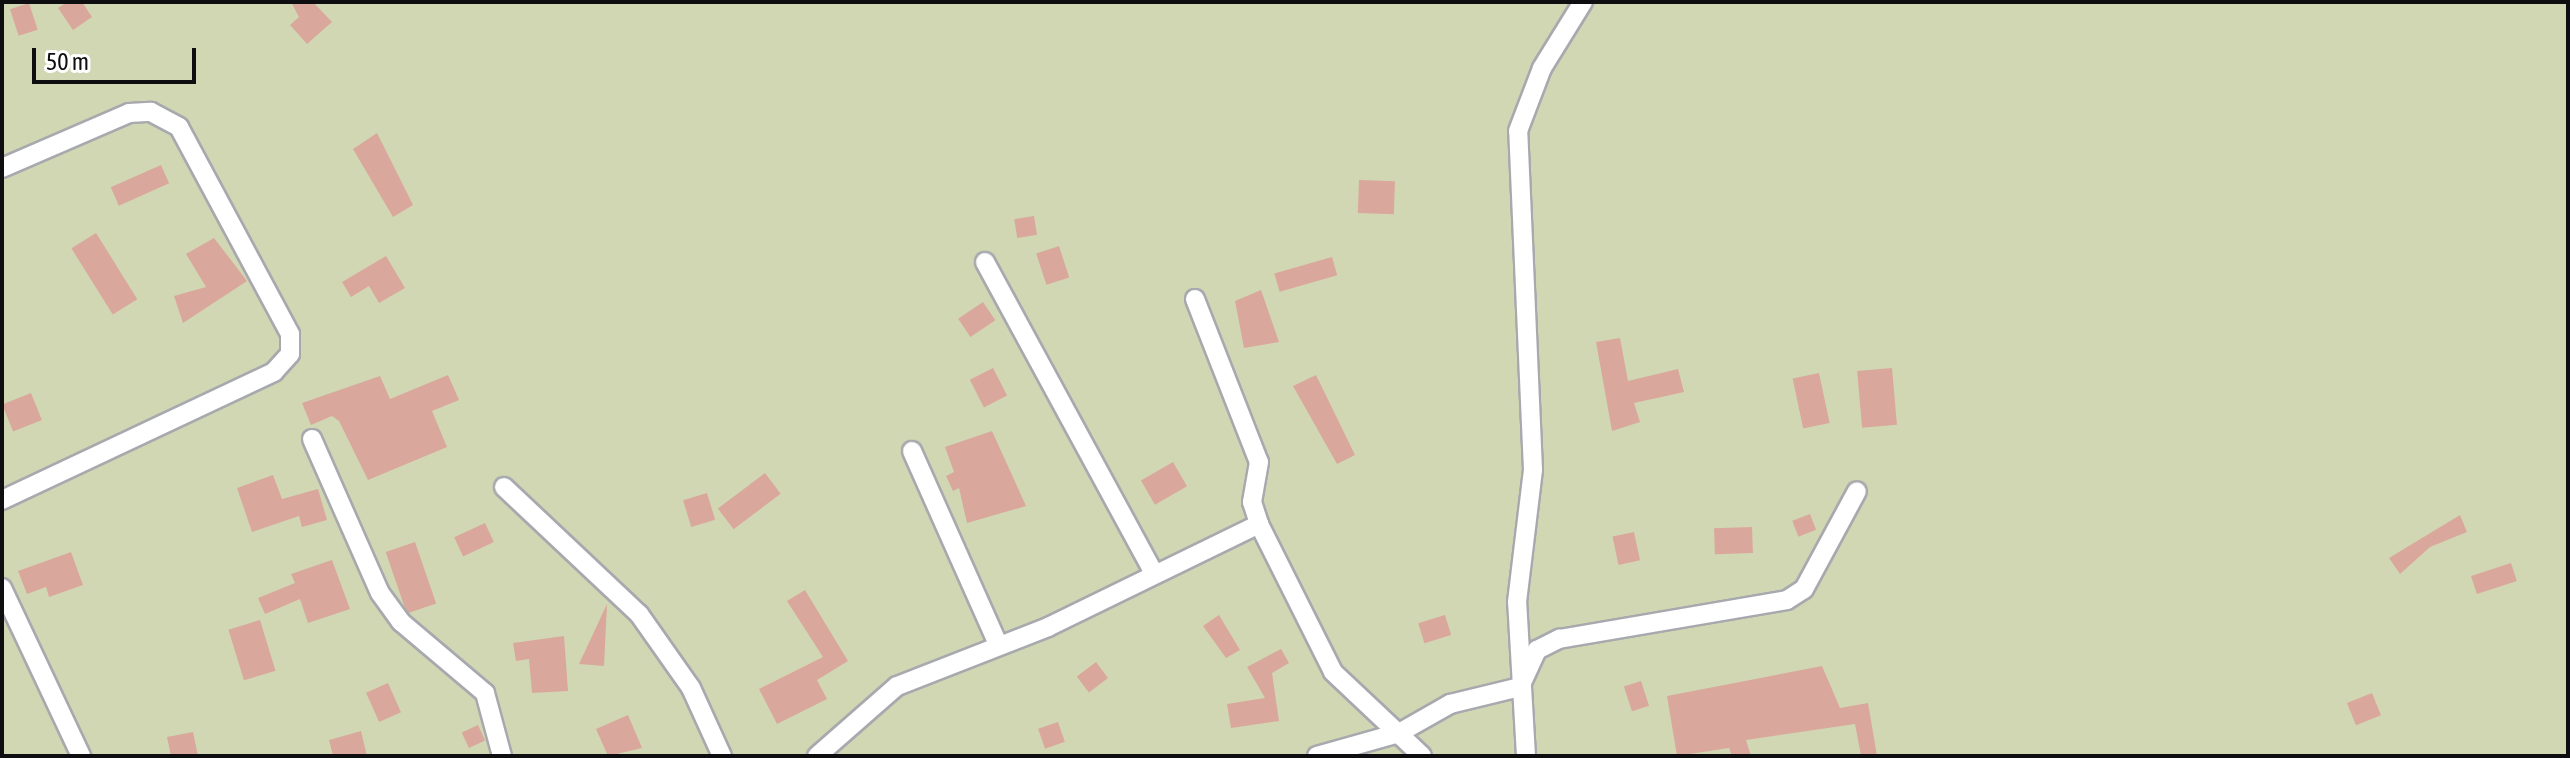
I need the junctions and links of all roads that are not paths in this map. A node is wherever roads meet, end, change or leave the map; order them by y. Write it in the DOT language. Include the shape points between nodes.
graph roads {
  1 [pos="1583,2"];
  2 [pos="2,168"];
  3 [pos="985,262"];
  4 [pos="1195,299"];
  5 [pos="312,439"];
  6 [pos="912,451"];
  7 [pos="504,487"];
  8 [pos="1857,491"];
  9 [pos="2,500"];
  10 [pos="1259,524"];
  11 [pos="1154,573"];
  12 [pos="2,588"];
  13 [pos="998,644"];
  14 [pos="1520,687"];
  15 [pos="1399,733"];
  16 [pos="81,756"];
  17 [pos="502,756"];
  18 [pos="722,756"];
  19 [pos="817,756"];
  20 [pos="1317,756"];
  21 [pos="1422,756"];
  22 [pos="1526,756"];
  1 -- 14 [label="street" via="1542,68 1518,131 1533,470 1517,602"];
  2 -- 9 [label="street" via="129,113 151,112 179,127 290,334 290,354 274,372"];
  3 -- 11 [label="street"];
  4 -- 10 [label="street" via="1259,462 1252,502"];
  5 -- 17 [label="street" via="380,593 401,622 485,693"];
  6 -- 13 [label="street"];
  7 -- 18 [label="street" via="639,614 691,688"];
  8 -- 14 [label="street" via="1804,589 1787,600 1559,639 1537,650"];
  10 -- 11 [label="street"];
  10 -- 15 [label="street" via="1333,672"];
  11 -- 13 [label="street"];
  12 -- 16 [label="street"];
  13 -- 19 [label="street" via="897,686"];
  14 -- 15 [label="street" via="1450,704"];
  14 -- 22 [label="street"];
  15 -- 20 [label="street"];
  15 -- 21 [label="street"];
}
